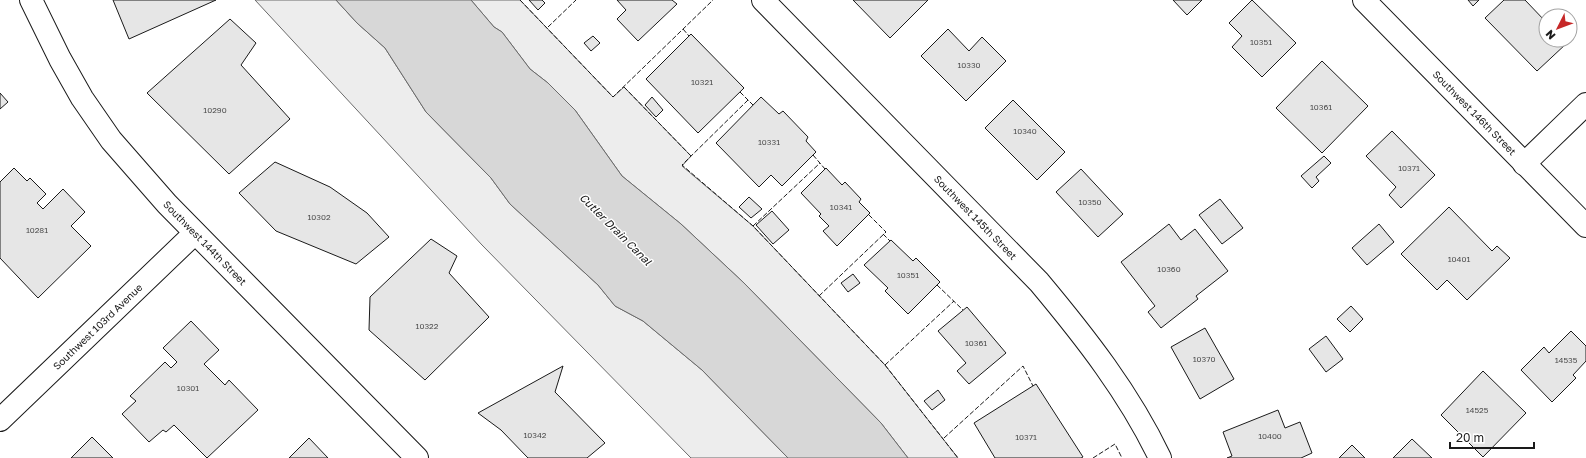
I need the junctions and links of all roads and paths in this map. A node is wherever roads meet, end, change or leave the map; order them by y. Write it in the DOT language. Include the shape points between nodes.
graph roads {
  1 [pos="31,0"];
  2 [pos="763,0"];
  3 [pos="1364,0"];
  4 [pos="1586,104"];
  5 [pos="1524,164"];
  6 [pos="1586,226"];
  7 [pos="195,233"];
  8 [pos="0,420"];
  9 [pos="417,458"];
  10 [pos="1160,458"];
  1 -- 7 [label="street, Southwest 144th Street" via="60,59 95,119 139,174"];
  2 -- 10 [label="street, Southwest 145th Street" via="1039,282 1109,372"];
  3 -- 5 [label="street, Southwest 146th Street"];
  4 -- 5 [label="street"];
  5 -- 6 [label="street, Southwest 146th Street"];
  7 -- 8 [label="street, Southwest 103rd Avenue"];
  7 -- 9 [label="street, Southwest 144th Street"];
}
